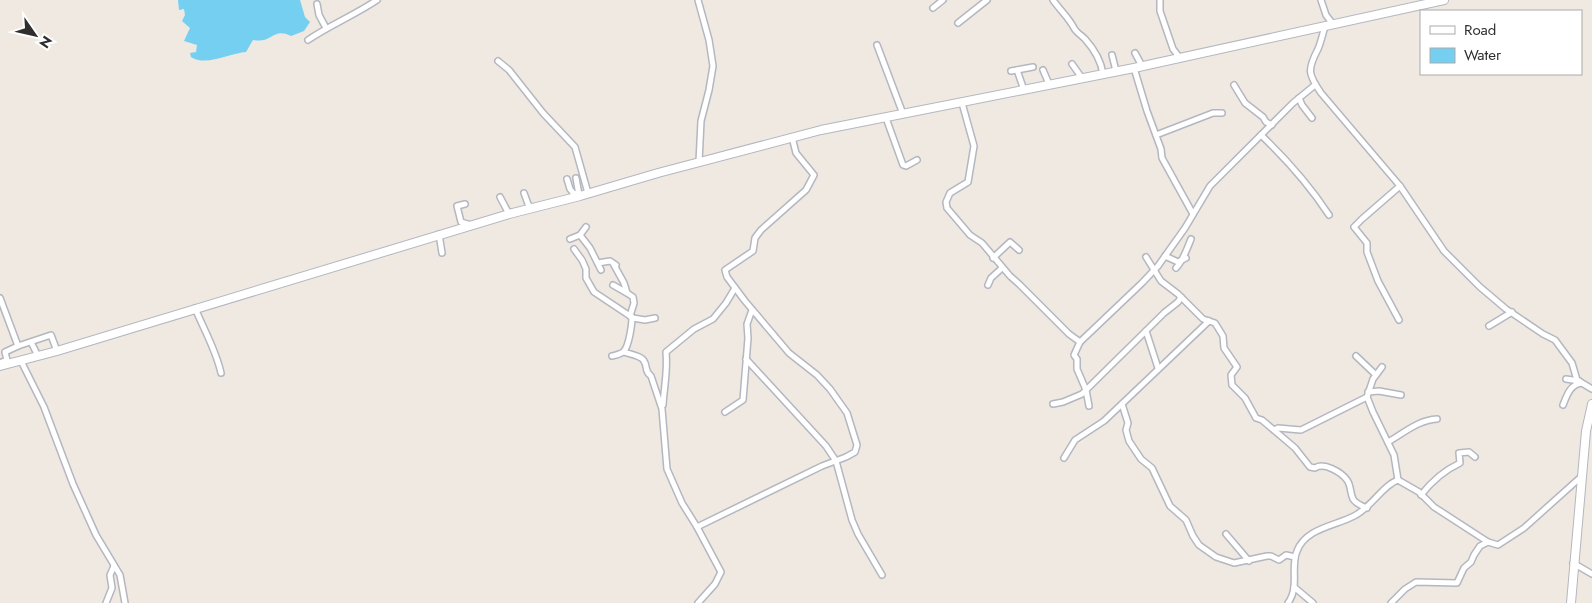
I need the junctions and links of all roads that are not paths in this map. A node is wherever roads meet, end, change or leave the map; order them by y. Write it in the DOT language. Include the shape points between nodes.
graph roads {
  1 [pos="377,0"];
  2 [pos="698,0"];
  3 [pos="943,0"];
  4 [pos="987,0"];
  5 [pos="1054,0"];
  6 [pos="1160,0"];
  7 [pos="1321,0"];
  8 [pos="1444,0"];
  9 [pos="1424,2"];
  10 [pos="317,4"];
  11 [pos="933,8"];
  12 [pos="958,24"];
  13 [pos="1329,24"];
  14 [pos="326,28"];
  15 [pos="308,40"];
  16 [pos="877,45"];
  17 [pos="1135,53"];
  18 [pos="1112,55"];
  19 [pos="1180,58"];
  20 [pos="498,61"];
  21 [pos="1072,64"];
  22 [pos="1034,67"];
  23 [pos="1138,67"];
  24 [pos="1043,70"];
  25 [pos="1116,71"];
  26 [pos="1103,74"];
  27 [pos="1082,78"];
  28 [pos="1049,84"];
  29 [pos="1234,85"];
  30 [pos="1315,85"];
  31 [pos="1024,90"];
  32 [pos="1299,98"];
  33 [pos="962,103"];
  34 [pos="1222,113"];
  35 [pos="903,114"];
  36 [pos="886,118"];
  37 [pos="1312,118"];
  38 [pos="1272,125"];
  39 [pos="1156,135"];
  40 [pos="1261,135"];
  41 [pos="792,137"];
  42 [pos="917,160"];
  43 [pos="699,162"];
  44 [pos="576,178"];
  45 [pos="567,179"];
  46 [pos="1400,186"];
  47 [pos="524,193"];
  48 [pos="588,193"];
  49 [pos="579,195"];
  50 [pos="500,198"];
  51 [pos="465,204"];
  52 [pos="532,208"];
  53 [pos="509,214"];
  54 [pos="1193,214"];
  55 [pos="1329,215"];
  56 [pos="473,225"];
  57 [pos="586,227"];
  58 [pos="439,234"];
  59 [pos="580,235"];
  60 [pos="570,239"];
  61 [pos="1191,239"];
  62 [pos="574,249"];
  63 [pos="1019,250"];
  64 [pos="442,253"];
  65 [pos="1165,256"];
  66 [pos="1146,257"];
  67 [pos="993,258"];
  68 [pos="1184,260"];
  69 [pos="598,263"];
  70 [pos="1002,268"];
  71 [pos="1176,268"];
  72 [pos="1155,269"];
  73 [pos="601,270"];
  74 [pos="613,285"];
  75 [pos="988,285"];
  76 [pos="735,288"];
  77 [pos="627,293"];
  78 [pos="1181,297"];
  79 [pos="0,298"];
  80 [pos="195,308"];
  81 [pos="752,310"];
  82 [pos="1512,312"];
  83 [pos="631,316"];
  84 [pos="655,318"];
  85 [pos="1399,320"];
  86 [pos="1209,321"];
  87 [pos="1490,326"];
  88 [pos="1146,331"];
  89 [pos="31,342"];
  90 [pos="1080,342"];
  91 [pos="18,346"];
  92 [pos="57,351"];
  93 [pos="624,352"];
  94 [pos="38,356"];
  95 [pos="612,356"];
  96 [pos="1356,356"];
  97 [pos="746,359"];
  98 [pos="21,361"];
  99 [pos="0,366"];
  100 [pos="1382,367"];
  101 [pos="1158,368"];
  102 [pos="221,373"];
  103 [pos="1376,375"];
  104 [pos="1566,379"];
  105 [pos="1581,383"];
  106 [pos="1592,389"];
  107 [pos="1086,390"];
  108 [pos="1368,394"];
  109 [pos="1401,395"];
  110 [pos="1053,404"];
  111 [pos="1122,404"];
  112 [pos="1592,404"];
  113 [pos="1562,405"];
  114 [pos="1089,406"];
  115 [pos="662,409"];
  116 [pos="725,412"];
  117 [pos="1437,419"];
  118 [pos="1274,430"];
  119 [pos="1388,442"];
  120 [pos="1475,457"];
  121 [pos="1064,458"];
  122 [pos="836,461"];
  123 [pos="1582,476"];
  124 [pos="1398,480"];
  125 [pos="1421,494"];
  126 [pos="1367,508"];
  127 [pos="697,527"];
  128 [pos="1226,534"];
  129 [pos="1488,542"];
  130 [pos="1296,557"];
  131 [pos="1249,561"];
  132 [pos="1573,562"];
  133 [pos="114,566"];
  134 [pos="1592,574"];
  135 [pos="882,575"];
  136 [pos="1294,587"];
  137 [pos="106,603"];
  138 [pos="125,603"];
  139 [pos="698,603"];
  140 [pos="1288,603"];
  141 [pos="1313,603"];
  142 [pos="1391,603"];
  143 [pos="1571,603"];
  1 -- 14 [label="street"];
  2 -- 43 [label="street" via="713,66 701,122"];
  3 -- 11 [label="street"];
  4 -- 12 [label="street"];
  5 -- 26 [label="street" via="1099,59"];
  6 -- 19 [label="street" via="1160,11 1173,49"];
  7 -- 13 [label="street"];
  8 -- 9 [label="street"];
  9 -- 13 [label="street"];
  10 -- 14 [label="street"];
  13 -- 19 [label="street"];
  13 -- 30 [label="street" via="1311,61 1309,70"];
  14 -- 15 [label="street"];
  16 -- 35 [label="street"];
  17 -- 23 [label="street"];
  18 -- 25 [label="street"];
  19 -- 23 [label="street"];
  20 -- 48 [label="street" via="575,147"];
  21 -- 27 [label="street"];
  22 -- 31 [label="street" via="1014,71"];
  23 -- 25 [label="street"];
  23 -- 39 [label="street"];
  24 -- 28 [label="street"];
  25 -- 26 [label="street"];
  26 -- 27 [label="street"];
  27 -- 28 [label="street"];
  28 -- 31 [label="street"];
  29 -- 38 [label="street" via="1245,103"];
  30 -- 32 [label="street"];
  30 -- 46 [label="street"];
  31 -- 33 [label="street"];
  32 -- 37 [label="street"];
  32 -- 38 [label="street"];
  33 -- 35 [label="street"];
  33 -- 67 [label="street" via="974,151 968,182 950,193 946,206"];
  34 -- 39 [label="street" via="1213,113"];
  35 -- 36 [label="street"];
  36 -- 41 [label="street"];
  36 -- 42 [label="street" via="903,165"];
  38 -- 40 [label="street"];
  39 -- 54 [label="street" via="1162,158"];
  40 -- 54 [label="street" via="1210,186"];
  40 -- 55 [label="street"];
  41 -- 43 [label="street"];
  41 -- 76 [label="street" via="796,153 814,175 806,190 761,230 755,238 753,251 725,270"];
  43 -- 48 [label="street"];
  44 -- 49 [label="street"];
  45 -- 49 [label="street" via="570,189"];
  46 -- 82 [label="street" via="1444,251 1480,287"];
  46 -- 85 [label="street" via="1354,227 1366,243 1378,281"];
  47 -- 52 [label="street"];
  48 -- 49 [label="street"];
  49 -- 52 [label="street"];
  50 -- 53 [label="street"];
  51 -- 56 [label="street" via="457,206 459,218 461,222"];
  52 -- 53 [label="street"];
  53 -- 56 [label="street"];
  54 -- 65 [label="street"];
  56 -- 58 [label="street"];
  57 -- 59 [label="street"];
  58 -- 64 [label="street"];
  58 -- 80 [label="street"];
  59 -- 60 [label="street"];
  59 -- 69 [label="street"];
  61 -- 68 [label="street" via="1182,257"];
  62 -- 83 [label="street" via="582,260 586,278 594,292"];
  63 -- 67 [label="street" via="1010,242"];
  65 -- 68 [label="street" via="1178,262"];
  65 -- 72 [label="street"];
  66 -- 72 [label="street"];
  67 -- 70 [label="street"];
  68 -- 71 [label="street"];
  69 -- 73 [label="street"];
  69 -- 77 [label="street" via="610,261 616,266"];
  70 -- 75 [label="street"];
  70 -- 90 [label="street"];
  72 -- 78 [label="street"];
  72 -- 90 [label="street"];
  74 -- 77 [label="street"];
  76 -- 81 [label="street"];
  76 -- 115 [label="street" via="713,319 694,329 666,352 667,377"];
  77 -- 83 [label="street" via="633,297"];
  78 -- 86 [label="street"];
  78 -- 88 [label="street"];
  79 -- 91 [label="street"];
  80 -- 92 [label="street"];
  80 -- 102 [label="street"];
  81 -- 97 [label="street" via="747,324"];
  81 -- 122 [label="street" via="789,353 830,389 847,413 858,445 855,452"];
  82 -- 87 [label="street"];
  82 -- 105 [label="street" via="1555,340 1572,363"];
  83 -- 84 [label="street" via="645,320"];
  83 -- 93 [label="street"];
  86 -- 101 [label="street"];
  86 -- 118 [label="street" via="1216,322 1223,336 1224,348 1237,368 1232,375 1232,385 1245,398 1256,418"];
  88 -- 101 [label="street"];
  88 -- 107 [label="street"];
  89 -- 91 [label="street"];
  89 -- 92 [label="street" via="51,335"];
  89 -- 94 [label="street"];
  90 -- 107 [label="street" via="1074,355"];
  91 -- 99 [label="street" via="5,352 7,360"];
  92 -- 94 [label="street"];
  93 -- 95 [label="street"];
  93 -- 115 [label="street" via="645,362"];
  94 -- 98 [label="street"];
  96 -- 103 [label="street"];
  97 -- 116 [label="street" via="743,400"];
  97 -- 122 [label="street"];
  98 -- 99 [label="street"];
  98 -- 133 [label="street" via="44,407 73,484"];
  100 -- 103 [label="street"];
  101 -- 111 [label="street"];
  103 -- 108 [label="street"];
  104 -- 105 [label="street"];
  105 -- 106 [label="street"];
  105 -- 113 [label="street" via="1575,384"];
  107 -- 110 [label="street" via="1074,398"];
  107 -- 114 [label="street"];
  108 -- 109 [label="street" via="1379,391"];
  108 -- 118 [label="street" via="1301,430"];
  108 -- 119 [label="street"];
  111 -- 121 [label="street" via="1104,421 1075,440"];
  111 -- 131 [label="street" via="1130,440 1141,459 1152,468 1170,506 1186,520 1199,544 1227,561"];
  112 -- 123 [label="street"];
  115 -- 127 [label="street" via="667,470"];
  117 -- 119 [label="street" via="1421,422"];
  118 -- 126 [label="street" via="1310,467 1323,465 1340,473 1348,480 1353,499"];
  119 -- 124 [label="street"];
  120 -- 125 [label="street" via="1469,452 1459,453 1460,464 1437,478"];
  122 -- 127 [label="street"];
  122 -- 135 [label="street" via="852,520"];
  123 -- 129 [label="street" via="1508,540 1498,545"];
  123 -- 132 [label="street"];
  124 -- 125 [label="street"];
  124 -- 126 [label="street"];
  125 -- 129 [label="street" via="1434,507"];
  126 -- 130 [label="street" via="1313,533 1296,551"];
  127 -- 139 [label="street" via="721,572"];
  128 -- 131 [label="street"];
  129 -- 142 [label="street" via="1480,546 1457,583 1416,582"];
  130 -- 131 [label="street" via="1286,555 1279,560 1267,556"];
  130 -- 136 [label="street"];
  132 -- 134 [label="street"];
  132 -- 143 [label="street"];
  133 -- 137 [label="street" via="110,575 112,588"];
  133 -- 138 [label="street" via="120,574"];
  136 -- 140 [label="street"];
  136 -- 141 [label="street"];
}
